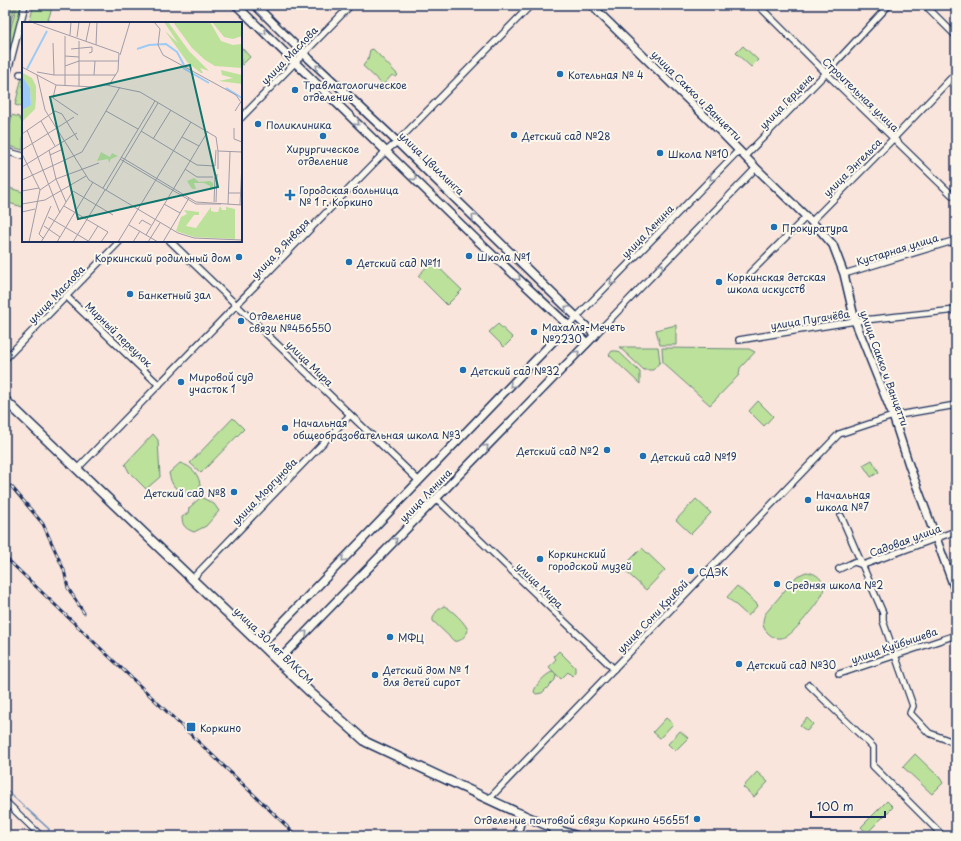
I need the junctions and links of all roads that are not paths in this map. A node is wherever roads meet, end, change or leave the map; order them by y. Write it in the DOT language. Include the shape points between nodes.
graph roads {
  1 [pos="8,5"];
  2 [pos="25,5"];
  3 [pos="236,5"];
  4 [pos="255,5"];
  5 [pos="350,5"];
  6 [pos="531,5"];
  7 [pos="591,5"];
  8 [pos="758,5"];
  9 [pos="889,5"];
  10 [pos="925,5"];
  11 [pos="5,16"];
  12 [pos="956,36"];
  13 [pos="304,54"];
  14 [pos="295,63"];
  15 [pos="8,70"];
  16 [pos="826,73"];
  17 [pos="956,73"];
  18 [pos="242,117"];
  19 [pos="894,138"];
  20 [pos="397,142"];
  21 [pos="739,150"];
  22 [pos="5,151"];
  23 [pos="386,151"];
  24 [pos="22,156"];
  25 [pos="745,156"];
  26 [pos="756,168"];
  27 [pos="954,193"];
  28 [pos="808,219"];
  29 [pos="956,240"];
  30 [pos="119,242"];
  31 [pos="171,242"];
  32 [pos="750,273"];
  33 [pos="844,274"];
  34 [pos="66,296"];
  35 [pos="237,305"];
  36 [pos="956,310"];
  37 [pos="577,318"];
  38 [pos="855,321"];
  39 [pos="568,326"];
  40 [pos="595,335"];
  41 [pos="739,340"];
  42 [pos="587,343"];
  43 [pos="5,359"];
  44 [pos="159,385"];
  45 [pos="5,400"];
  46 [pos="956,405"];
  47 [pos="350,415"];
  48 [pos="893,416"];
  49 [pos="77,469"];
  50 [pos="419,481"];
  51 [pos="436,498"];
  52 [pos="841,516"];
  53 [pos="956,531"];
  54 [pos="936,538"];
  55 [pos="863,565"];
  56 [pos="838,569"];
  57 [pos="192,579"];
  58 [pos="956,592"];
  59 [pos="956,635"];
  60 [pos="261,645"];
  61 [pos="895,656"];
  62 [pos="278,661"];
  63 [pos="614,669"];
  64 [pos="839,674"];
  65 [pos="809,684"];
  66 [pos="956,741"];
  67 [pos="489,799"];
  68 [pos="5,801"];
  69 [pos="522,814"];
  70 [pos="558,830"];
  71 [pos="41,836"];
  72 [pos="517,836"];
  73 [pos="550,836"];
  74 [pos="576,836"];
  75 [pos="941,836"];
  1 -- 11 [label="street"];
  2 -- 15 [label="street"];
  3 -- 14 [label="street, one-way"];
  4 -- 13 [label="street, улица Цвиллинга"];
  5 -- 13 [label="street, улица Маслова"];
  6 -- 20 [label="street, улица 9 Января"];
  7 -- 21 [label="street, улица Сакко и Ванцетти"];
  8 -- 16 [label="street, Строительная улица"];
  9 -- 16 [label="street, улица Герцена"];
  10 -- 12 [label="street"];
  13 -- 14 [label="street, улица Маслова"];
  20 -- 13 [label="street, улица Цвиллинга, one-way"];
  14 -- 18 [label="street, улица Маслова"];
  14 -- 23 [label="street, one-way"];
  16 -- 19 [label="street, Строительная улица"];
  16 -- 25 [label="street, улица Герцена"];
  17 -- 19 [label="street, улица Энгельса"];
  19 -- 27 [label="street, Строительная улица"];
  19 -- 28 [label="street, улица Энгельса"];
  20 -- 23 [label="street, улица 9 Января"];
  37 -- 20 [label="street, улица Цвиллинга, one-way"];
  21 -- 25 [label="street, улица Сакко и Ванцетти"];
  21 -- 37 [label="street, улица Ленина, one-way"];
  22 -- 24 [label="street"];
  23 -- 35 [label="street, улица 9 Января"];
  23 -- 39 [label="street, one-way"];
  25 -- 26 [label="street, улица Сакко и Ванцетти"];
  26 -- 28 [label="street, улица Сакко и Ванцетти"];
  40 -- 26 [label="street, улица Ленина, one-way"];
  28 -- 32 [label="street, улица Энгельса"];
  28 -- 33 [label="street, улица Сакко и Ванцетти" via="833,245"];
  29 -- 33 [label="street, Кустарная улица"];
  30 -- 34 [label="street, улица Маслова"];
  31 -- 35 [label="street, улица Мира"];
  33 -- 38 [label="street, улица Сакко и Ванцетти"];
  34 -- 43 [label="street, улица Маслова"];
  34 -- 44 [label="street, Мирный переулок"];
  35 -- 44 [label="street, улица 9 Января"];
  35 -- 47 [label="street, улица Мира"];
  36 -- 38 [label="street, улица Пугачёва"];
  37 -- 39 [label="street, улица Ленина"];
  37 -- 40 [label="street, улица Цвиллинга"];
  38 -- 41 [label="street, улица Пугачёва"];
  38 -- 48 [label="street, улица Сакко и Ванцетти"];
  39 -- 42 [label="street"];
  39 -- 50 [label="street, улица Ленина, one-way"];
  40 -- 42 [label="street, улица Ленина"];
  51 -- 42 [label="street, улица Ленина, one-way"];
  44 -- 49 [label="street, улица 9 Января"];
  45 -- 49 [label="main road, улица 30 лет ВЛКСМ"];
  46 -- 48 [label="street, улица Сони Кривой"];
  47 -- 50 [label="street, улица Мира"];
  47 -- 57 [label="street, улица Моргунова"];
  48 -- 54 [label="street, улица Сакко и Ванцетти"];
  48 -- 63 [label="street, улица Сони Кривой" via="839,434"];
  49 -- 57 [label="main road, улица 30 лет ВЛКСМ"];
  50 -- 60 [label="street, улица Ленина, one-way"];
  62 -- 51 [label="street, улица Ленина, one-way"];
  51 -- 63 [label="street, улица Мира"];
  52 -- 55 [label="street"];
  53 -- 54 [label="street, Садовая улица"];
  54 -- 55 [label="street, Садовая улица"];
  54 -- 58 [label="street, улица Сакко и Ванцетти"];
  55 -- 56 [label="street, Садовая улица" via="854,562"];
  55 -- 61 [label="street" via="883,613 883,621"];
  57 -- 60 [label="main road, улица 30 лет ВЛКСМ"];
  59 -- 61 [label="street, улица Куйбышева"];
  60 -- 62 [label="main road, улица 30 лет ВЛКСМ"];
  61 -- 64 [label="street, улица Куйбышева"];
  61 -- 66 [label="street" via="913,706 910,713 929,732"];
  62 -- 67 [label="main road, улица 30 лет ВЛКСМ" via="366,742"];
  63 -- 67 [label="street, улица Сони Кривой"];
  65 -- 75 [label="street" via="873,747 873,766"];
  67 -- 69 [label="main road, улица 30 лет ВЛКСМ"];
  68 -- 71 [label="street"];
  69 -- 70 [label="main road, улица 30 лет ВЛКСМ"];
  69 -- 72 [label="street"];
  70 -- 73 [label="street"];
  70 -- 74 [label="main road, улица 30 лет ВЛКСМ"];
}
